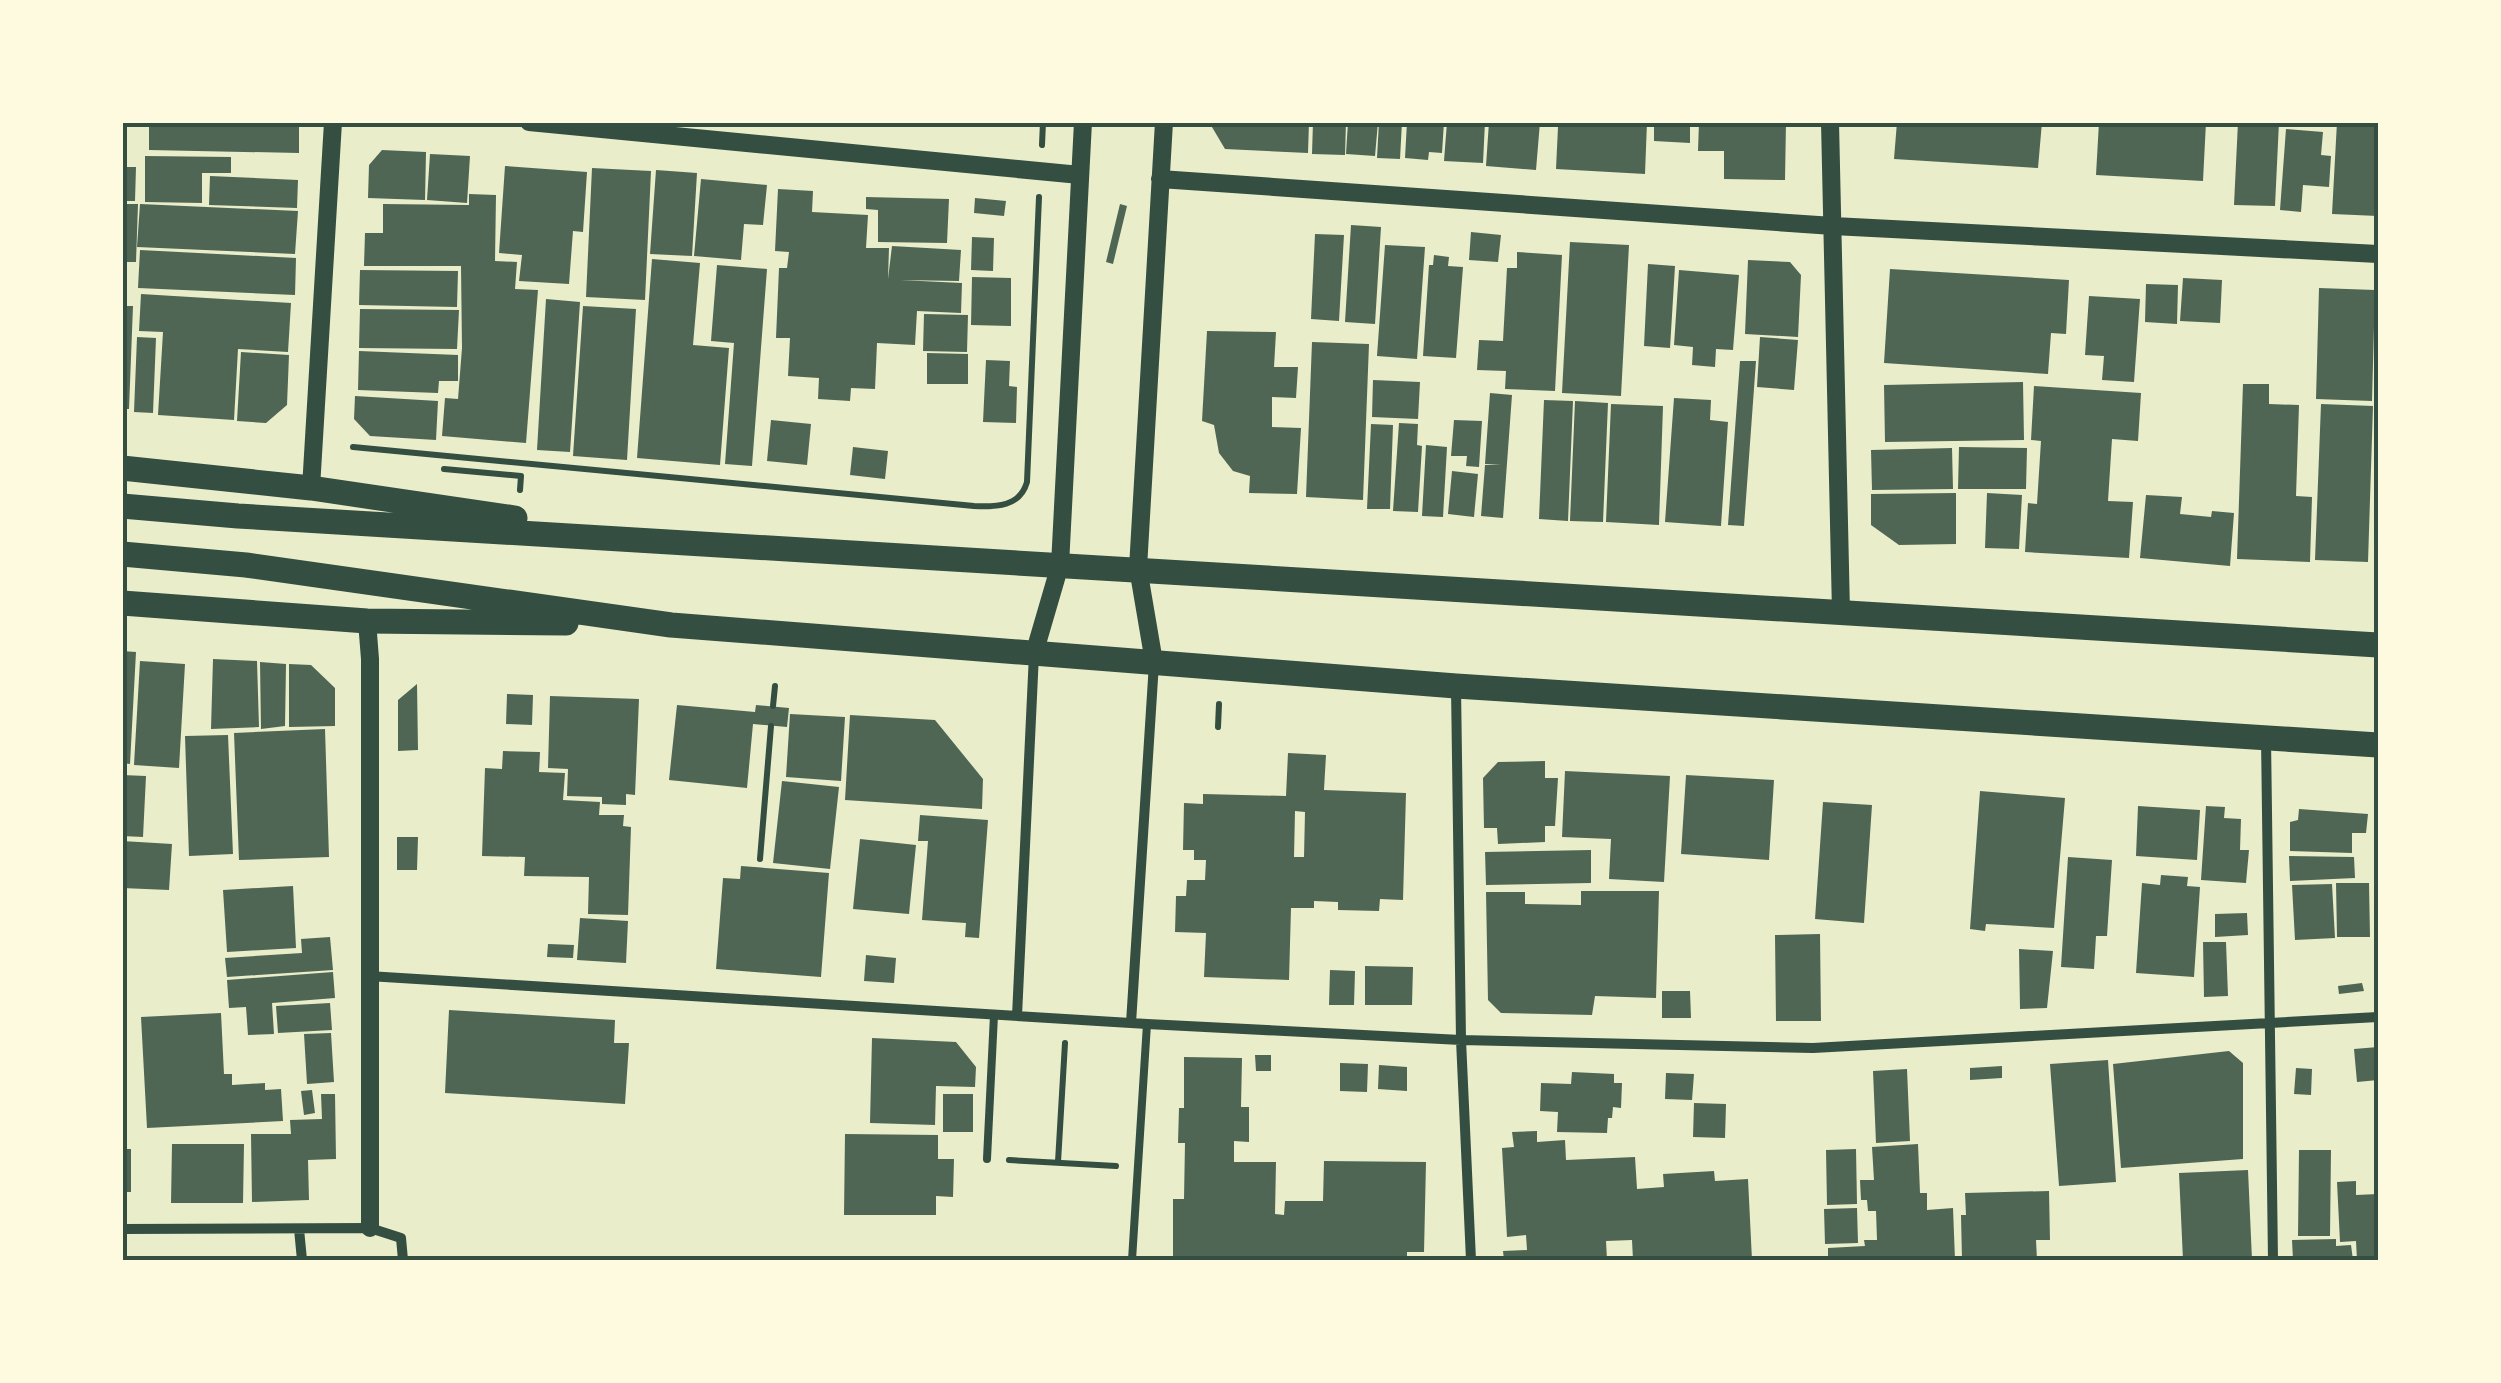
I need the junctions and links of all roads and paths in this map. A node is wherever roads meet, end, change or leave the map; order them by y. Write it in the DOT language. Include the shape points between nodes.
graph roads {
  1 [pos="333,122"];
  2 [pos="528,122"];
  3 [pos="1043,122"];
  4 [pos="1083,122"];
  5 [pos="1164,122"];
  6 [pos="1830,122"];
  7 [pos="1040,171"];
  8 [pos="1080,176"];
  9 [pos="1160,179"];
  10 [pos="1833,226"];
  11 [pos="2378,254"];
  12 [pos="353,447"];
  13 [pos="122,468"];
  14 [pos="444,469"];
  15 [pos="522,476"];
  16 [pos="312,488"];
  17 [pos="122,506"];
  18 [pos="683,542"];
  19 [pos="122,554"];
  20 [pos="1060,565"];
  21 [pos="1138,568"];
  22 [pos="122,602"];
  23 [pos="1841,612"];
  24 [pos="367,620"];
  25 [pos="671,625"];
  26 [pos="2378,645"];
  27 [pos="1034,654"];
  28 [pos="1154,662"];
  29 [pos="775,686"];
  30 [pos="1456,686"];
  31 [pos="1219,704"];
  32 [pos="774,706"];
  33 [pos="771,726"];
  34 [pos="1218,728"];
  35 [pos="2266,738"];
  36 [pos="2378,746"];
  37 [pos="760,859"];
  38 [pos="368,976"];
  39 [pos="994,1015"];
  40 [pos="1017,1016"];
  41 [pos="2378,1017"];
  42 [pos="1066,1019"];
  43 [pos="1131,1023"];
  44 [pos="1147,1024"];
  45 [pos="2268,1024"];
  46 [pos="1461,1040"];
  47 [pos="988,1159"];
  48 [pos="1058,1162"];
  49 [pos="1138,1168"];
  50 [pos="370,1228"];
  51 [pos="122,1229"];
  52 [pos="299,1229"];
  53 [pos="302,1260"];
  54 [pos="403,1260"];
  55 [pos="1132,1260"];
  56 [pos="1471,1260"];
  57 [pos="2274,1260"];
  1 -- 16 [label="street"];
  2 -- 7 [label="street"];
  3 -- 7 [label="path"];
  4 -- 8 [label="street"];
  5 -- 9 [label="street"];
  6 -- 10 [label="street"];
  7 -- 8 [label="street"];
  7 -- 12 [label="path" via="1027,482 1008,504"];
  8 -- 20 [label="street"];
  9 -- 10 [label="street"];
  9 -- 21 [label="street"];
  10 -- 11 [label="street"];
  10 -- 23 [label="street"];
  13 -- 16 [label="main road"];
  14 -- 15 [label="path"];
  16 -- 18 [label="main road"];
  17 -- 18 [label="main road"];
  18 -- 20 [label="main road"];
  19 -- 25 [label="main road"];
  20 -- 21 [label="main road"];
  20 -- 27 [label="street"];
  21 -- 23 [label="main road"];
  21 -- 28 [label="street"];
  22 -- 24 [label="main road"];
  23 -- 26 [label="main road"];
  24 -- 25 [label="main road"];
  24 -- 38 [label="street"];
  25 -- 27 [label="main road"];
  27 -- 28 [label="main road"];
  27 -- 40 [label="street"];
  28 -- 30 [label="main road"];
  28 -- 43 [label="street"];
  29 -- 32 [label="path"];
  30 -- 35 [label="main road"];
  30 -- 46 [label="street"];
  31 -- 34 [label="path"];
  33 -- 37 [label="path"];
  35 -- 36 [label="main road"];
  35 -- 45 [label="street"];
  38 -- 39 [label="street"];
  38 -- 50 [label="street"];
  39 -- 40 [label="street"];
  39 -- 47 [label="lane"];
  40 -- 42 [label="street"];
  41 -- 45 [label="street"];
  42 -- 43 [label="street"];
  42 -- 48 [label="path"];
  43 -- 44 [label="street"];
  44 -- 46 [label="street"];
  44 -- 49 [label="lane"];
  45 -- 46 [label="street" via="1813,1048"];
  45 -- 57 [label="street"];
  46 -- 56 [label="street"];
  47 -- 48 [label="path"];
  48 -- 49 [label="path"];
  49 -- 55 [label="lane"];
  50 -- 52 [label="street"];
  50 -- 54 [label="street" via="401,1238"];
  51 -- 52 [label="street"];
  52 -- 53 [label="street"];
}
